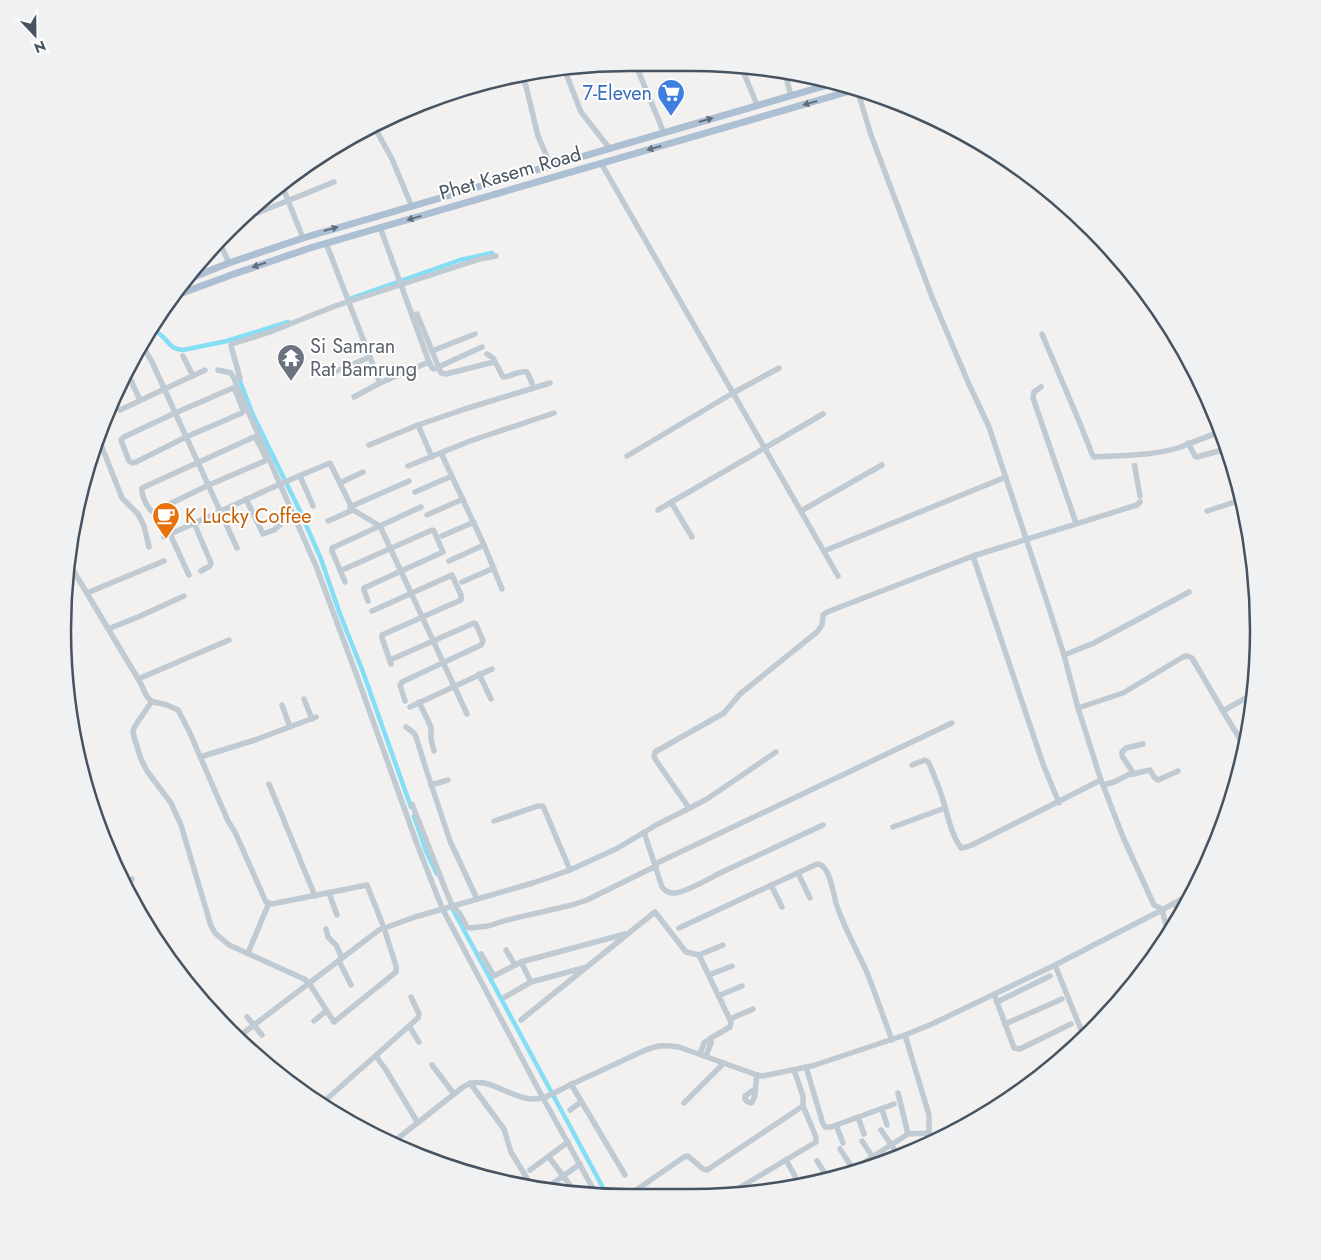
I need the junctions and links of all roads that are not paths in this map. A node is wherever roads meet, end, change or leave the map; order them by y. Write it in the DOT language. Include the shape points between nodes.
graph roads {
  1 [pos="638,71"];
  2 [pos="744,74"];
  3 [pos="567,75"];
  4 [pos="787,80"];
  5 [pos="524,82"];
  6 [pos="822,87"];
  7 [pos="844,93"];
  8 [pos="791,96"];
  9 [pos="860,97"];
  10 [pos="757,105"];
  11 [pos="377,132"];
  12 [pos="664,133"];
  13 [pos="610,149"];
  14 [pos="601,163"];
  15 [pos="551,166"];
  16 [pos="334,182"];
  17 [pos="284,192"];
  18 [pos="288,201"];
  19 [pos="412,207"];
  20 [pos="260,212"];
  21 [pos="380,228"];
  22 [pos="302,238"];
  23 [pos="326,243"];
  24 [pos="273,248"];
  25 [pos="222,249"];
  26 [pos="496,256"];
  27 [pos="278,258"];
  28 [pos="229,263"];
  29 [pos="211,270"];
  30 [pos="202,271"];
  31 [pos="234,274"];
  32 [pos="215,281"];
  33 [pos="400,283"];
  34 [pos="186,292"];
  35 [pos="349,300"];
  36 [pos="418,314"];
  37 [pos="475,334"];
  38 [pos="1042,334"];
  39 [pos="482,347"];
  40 [pos="146,351"];
  41 [pos="432,351"];
  42 [pos="487,354"];
  43 [pos="183,356"];
  44 [pos="370,357"];
  45 [pos="429,362"];
  46 [pos="494,362"];
  47 [pos="438,367"];
  48 [pos="779,368"];
  49 [pos="205,370"];
  50 [pos="218,370"];
  51 [pos="336,371"];
  52 [pos="192,376"];
  53 [pos="131,380"];
  54 [pos="237,380"];
  55 [pos="550,382"];
  56 [pos="380,383"];
  57 [pos="532,383"];
  58 [pos="1041,387"];
  59 [pos="165,389"];
  60 [pos="733,393"];
  61 [pos="354,397"];
  62 [pos="140,400"];
  63 [pos="120,410"];
  64 [pos="176,413"];
  65 [pos="554,413"];
  66 [pos="823,414"];
  67 [pos="418,425"];
  68 [pos="1214,434"];
  69 [pos="186,437"];
  70 [pos="1188,443"];
  71 [pos="369,445"];
  72 [pos="102,447"];
  73 [pos="764,447"];
  74 [pos="1220,451"];
  75 [pos="442,453"];
  76 [pos="627,456"];
  77 [pos="1132,456"];
  78 [pos="432,457"];
  79 [pos="198,462"];
  80 [pos="882,465"];
  81 [pos="408,466"];
  82 [pos="363,472"];
  83 [pos="300,476"];
  84 [pos="452,476"];
  85 [pos="1006,477"];
  86 [pos="409,481"];
  87 [pos="283,483"];
  88 [pos="340,483"];
  89 [pos="208,486"];
  90 [pos="415,492"];
  91 [pos="246,499"];
  92 [pos="463,499"];
  93 [pos="671,502"];
  94 [pos="1235,502"];
  95 [pos="314,506"];
  96 [pos="421,507"];
  97 [pos="351,508"];
  98 [pos="658,510"];
  99 [pos="220,511"];
  100 [pos="801,511"];
  101 [pos="1207,511"];
  102 [pos="427,515"];
  103 [pos="328,521"];
  104 [pos="474,522"];
  105 [pos="194,523"];
  106 [pos="1076,523"];
  107 [pos="280,525"];
  108 [pos="380,526"];
  109 [pos="442,536"];
  110 [pos="692,537"];
  111 [pos="1026,539"];
  112 [pos="484,545"];
  113 [pos="149,547"];
  114 [pos="237,548"];
  115 [pos="390,548"];
  116 [pos="824,551"];
  117 [pos="972,556"];
  118 [pos="164,561"];
  119 [pos="449,561"];
  120 [pos="494,568"];
  121 [pos="201,571"];
  122 [pos="340,571"];
  123 [pos="401,571"];
  124 [pos="74,572"];
  125 [pos="189,575"];
  126 [pos="838,576"];
  127 [pos="345,582"];
  128 [pos="462,582"];
  129 [pos="502,589"];
  130 [pos="1189,592"];
  131 [pos="87,593"];
  132 [pos="412,594"];
  133 [pos="184,596"];
  134 [pos="368,601"];
  135 [pos="372,612"];
  136 [pos="422,617"];
  137 [pos="108,629"];
  138 [pos="229,640"];
  139 [pos="433,640"];
  140 [pos="1064,655"];
  141 [pos="443,662"];
  142 [pos="492,668"];
  143 [pos="480,674"];
  144 [pos="138,679"];
  145 [pos="454,686"];
  146 [pos="491,698"];
  147 [pos="1246,698"];
  148 [pos="304,699"];
  149 [pos="152,701"];
  150 [pos="405,701"];
  151 [pos="419,702"];
  152 [pos="282,705"];
  153 [pos="410,706"];
  154 [pos="1078,708"];
  155 [pos="1223,711"];
  156 [pos="467,714"];
  157 [pos="952,722"];
  158 [pos="406,726"];
  159 [pos="290,727"];
  160 [pos="1239,738"];
  161 [pos="1143,744"];
  162 [pos="434,751"];
  163 [pos="776,752"];
  164 [pos="200,758"];
  165 [pos="912,765"];
  166 [pos="1178,771"];
  167 [pos="1134,774"];
  168 [pos="448,780"];
  169 [pos="1102,783"];
  170 [pos="269,784"];
  171 [pos="431,785"];
  172 [pos="1059,803"];
  173 [pos="412,804"];
  174 [pos="945,808"];
  175 [pos="686,810"];
  176 [pos="494,821"];
  177 [pos="823,825"];
  178 [pos="893,827"];
  179 [pos="644,832"];
  180 [pos="656,865"];
  181 [pos="570,870"];
  182 [pos="798,872"];
  183 [pos="772,885"];
  184 [pos="329,893"];
  185 [pos="315,896"];
  186 [pos="810,898"];
  187 [pos="477,899"];
  188 [pos="1180,899"];
  189 [pos="269,903"];
  190 [pos="1174,903"];
  191 [pos="448,907"];
  192 [pos="782,907"];
  193 [pos="1176,907"];
  194 [pos="1158,909"];
  195 [pos="337,914"];
  196 [pos="1165,925"];
  197 [pos="384,928"];
  198 [pos="679,928"];
  199 [pos="326,929"];
  200 [pos="627,934"];
  201 [pos="723,945"];
  202 [pos="506,950"];
  203 [pos="248,953"];
  204 [pos="481,954"];
  205 [pos="699,955"];
  206 [pos="340,960"];
  207 [pos="518,963"];
  208 [pos="1055,965"];
  209 [pos="732,966"];
  210 [pos="585,968"];
  211 [pos="709,975"];
  212 [pos="1050,976"];
  213 [pos="531,982"];
  214 [pos="309,983"];
  215 [pos="351,985"];
  216 [pos="742,986"];
  217 [pos="994,994"];
  218 [pos="718,996"];
  219 [pos="411,997"];
  220 [pos="505,997"];
  221 [pos="1062,999"];
  222 [pos="997,1002"];
  223 [pos="753,1009"];
  224 [pos="326,1012"];
  225 [pos="247,1017"];
  226 [pos="730,1019"];
  227 [pos="521,1020"];
  228 [pos="314,1021"];
  229 [pos="1005,1024"];
  230 [pos="1071,1024"];
  231 [pos="254,1025"];
  232 [pos="409,1026"];
  233 [pos="1081,1030"];
  234 [pos="244,1033"];
  235 [pos="262,1035"];
  236 [pos="905,1035"];
  237 [pos="891,1037"];
  238 [pos="419,1042"];
  239 [pos="703,1055"];
  240 [pos="376,1056"];
  241 [pos="724,1063"];
  242 [pos="432,1065"];
  243 [pos="806,1067"];
  244 [pos="794,1070"];
  245 [pos="757,1075"];
  246 [pos="470,1083"];
  247 [pos="571,1084"];
  248 [pos="755,1089"];
  249 [pos="898,1093"];
  250 [pos="454,1094"];
  251 [pos="548,1096"];
  252 [pos="327,1099"];
  253 [pos="582,1102"];
  254 [pos="684,1103"];
  255 [pos="894,1104"];
  256 [pos="803,1106"];
  257 [pos="882,1108"];
  258 [pos="570,1110"];
  259 [pos="858,1117"];
  260 [pos="418,1123"];
  261 [pos="836,1125"];
  262 [pos="887,1125"];
  263 [pos="881,1130"];
  264 [pos="929,1133"];
  265 [pos="864,1134"];
  266 [pos="908,1134"];
  267 [pos="398,1138"];
  268 [pos="862,1141"];
  269 [pos="568,1142"];
  270 [pos="842,1143"];
  271 [pos="891,1144"];
  272 [pos="840,1149"];
  273 [pos="895,1150"];
  274 [pos="872,1156"];
  275 [pos="548,1157"];
  276 [pos="786,1160"];
  277 [pos="817,1161"];
  278 [pos="866,1161"];
  279 [pos="580,1164"];
  280 [pos="851,1165"];
  281 [pos="530,1170"];
  282 [pos="824,1173"];
  283 [pos="625,1175"];
  284 [pos="564,1176"];
  285 [pos="527,1179"];
  286 [pos="797,1179"];
  287 [pos="553,1183"];
  288 [pos="570,1185"];
  289 [pos="743,1186"];
  290 [pos="593,1188"];
  291 [pos="638,1189"];
  1 -- 12 [label="street"];
  2 -- 10 [label="street"];
  3 -- 13 [label="street" via="581,112"];
  4 -- 8 [label="street"];
  5 -- 15 [label="street" via="538,136"];
  6 -- 8 [label="main road, Phet Kasem Road"];
  7 -- 14 [label="main road, Phet Kasem Road, one-way"];
  8 -- 10 [label="main road, Phet Kasem Road"];
  9 -- 85 [label="street" via="932,297 983,412"];
  12 -- 10 [label="main road, Phet Kasem Road, one-way"];
  11 -- 19 [label="street"];
  12 -- 13 [label="main road, Phet Kasem Road"];
  13 -- 15 [label="main road, Phet Kasem Road"];
  14 -- 21 [label="main road, Phet Kasem Road, one-way"];
  14 -- 60 [label="street"];
  15 -- 19 [label="main road, Phet Kasem Road"];
  16 -- 18 [label="street"];
  17 -- 18 [label="street"];
  18 -- 20 [label="street"];
  18 -- 22 [label="street"];
  22 -- 19 [label="main road, Phet Kasem Road, one-way"];
  21 -- 23 [label="main road, Phet Kasem Road"];
  21 -- 33 [label="street"];
  22 -- 24 [label="main road, Phet Kasem Road"];
  23 -- 27 [label="main road, Phet Kasem Road"];
  23 -- 35 [label="street"];
  24 -- 27 [label="main road"];
  24 -- 28 [label="main road, Phet Kasem Road"];
  25 -- 28 [label="street"];
  26 -- 33 [label="street"];
  27 -- 31 [label="main road, Phet Kasem Road, one-way"];
  28 -- 29 [label="main road, Phet Kasem Road"];
  28 -- 31 [label="main road"];
  29 -- 30 [label="main road, Phet Kasem Road"];
  29 -- 32 [label="main road"];
  31 -- 32 [label="main road, Phet Kasem Road"];
  32 -- 34 [label="main road, Phet Kasem Road"];
  33 -- 35 [label="street"];
  33 -- 45 [label="street"];
  35 -- 44 [label="street"];
  35 -- 54 [label="street" via="232,344"];
  36 -- 41 [label="street"];
  37 -- 41 [label="street"];
  38 -- 77 [label="street" via="1093,456"];
  39 -- 47 [label="street"];
  40 -- 59 [label="street"];
  41 -- 47 [label="street"];
  42 -- 46 [label="street"];
  43 -- 52 [label="street"];
  44 -- 51 [label="street"];
  44 -- 56 [label="street"];
  45 -- 47 [label="street" via="432,368"];
  45 -- 56 [label="street"];
  46 -- 47 [label="street" via="444,374"];
  46 -- 57 [label="street" via="502,377 524,371"];
  48 -- 60 [label="street"];
  49 -- 52 [label="street"];
  50 -- 54 [label="street" via="231,373"];
  52 -- 59 [label="street"];
  53 -- 62 [label="street"];
  54 -- 87 [label="street" via="258,434"];
  55 -- 67 [label="street"];
  56 -- 61 [label="street"];
  58 -- 106 [label="street" via="1034,392 1033,398"];
  59 -- 62 [label="street"];
  59 -- 64 [label="street"];
  60 -- 73 [label="street"];
  60 -- 76 [label="street"];
  62 -- 63 [label="street"];
  64 -- 69 [label="street"];
  64 -- 69 [label="street" via="122,438 128,461 136,462"];
  64 -- 69 [label="street" via="231,388 236,392 242,413"];
  65 -- 75 [label="street"];
  66 -- 73 [label="street"];
  67 -- 71 [label="street"];
  67 -- 78 [label="street"];
  68 -- 70 [label="street"];
  69 -- 79 [label="street"];
  70 -- 74 [label="street" via="1196,457"];
  70 -- 77 [label="street"];
  72 -- 113 [label="street" via="122,498 138,514 144,526"];
  73 -- 93 [label="street"];
  73 -- 100 [label="street"];
  75 -- 78 [label="street"];
  75 -- 84 [label="street"];
  77 -- 106 [label="street" via="1140,499 1137,505"];
  78 -- 81 [label="street"];
  79 -- 89 [label="street"];
  79 -- 89 [label="street" via="142,488 142,493 153,512"];
  79 -- 89 [label="street" via="254,437 266,458"];
  80 -- 100 [label="street"];
  82 -- 88 [label="street"];
  83 -- 87 [label="street"];
  83 -- 88 [label="street" via="330,463"];
  83 -- 95 [label="street"];
  84 -- 90 [label="street"];
  84 -- 92 [label="street"];
  85 -- 111 [label="street"];
  85 -- 116 [label="street"];
  86 -- 97 [label="street"];
  87 -- 91 [label="street"];
  87 -- 191 [label="street" via="417,844"];
  88 -- 97 [label="street"];
  89 -- 99 [label="street"];
  91 -- 99 [label="street"];
  91 -- 107 [label="street" via="263,534"];
  92 -- 102 [label="street"];
  92 -- 104 [label="street"];
  93 -- 98 [label="street"];
  93 -- 110 [label="street"];
  94 -- 101 [label="street"];
  96 -- 108 [label="street"];
  97 -- 103 [label="street"];
  97 -- 108 [label="street"];
  99 -- 105 [label="street"];
  99 -- 114 [label="street"];
  100 -- 116 [label="street"];
  104 -- 109 [label="street"];
  104 -- 112 [label="street"];
  105 -- 121 [label="street" via="211,563"];
  105 -- 125 [label="street" via="167,536"];
  106 -- 111 [label="street"];
  108 -- 115 [label="street"];
  108 -- 122 [label="street" via="332,548"];
  111 -- 117 [label="street"];
  111 -- 140 [label="street"];
  112 -- 119 [label="street"];
  112 -- 120 [label="street"];
  115 -- 122 [label="street"];
  115 -- 123 [label="street"];
  115 -- 123 [label="street" via="432,530 436,534 443,552"];
  116 -- 126 [label="street"];
  117 -- 172 [label="street"];
  117 -- 175 [label="street" via="827,612 817,632 754,682 724,713 655,752 655,759 687,805"];
  118 -- 131 [label="street"];
  120 -- 128 [label="street"];
  120 -- 129 [label="street"];
  122 -- 127 [label="street"];
  123 -- 132 [label="street"];
  123 -- 134 [label="street" via="364,588"];
  124 -- 131 [label="street"];
  130 -- 140 [label="street" via="1094,643"];
  131 -- 137 [label="street"];
  132 -- 135 [label="street"];
  132 -- 136 [label="street"];
  132 -- 136 [label="street" via="453,576 460,600"];
  133 -- 137 [label="street"];
  136 -- 139 [label="street"];
  136 -- 139 [label="street" via="382,635 390,662"];
  137 -- 144 [label="street"];
  138 -- 144 [label="street"];
  139 -- 141 [label="street"];
  139 -- 141 [label="street" via="471,624 478,628 483,640 481,645"];
  140 -- 154 [label="street"];
  141 -- 145 [label="street"];
  141 -- 150 [label="street" via="400,683"];
  142 -- 143 [label="street"];
  143 -- 145 [label="street"];
  143 -- 146 [label="street"];
  144 -- 149 [label="street"];
  145 -- 151 [label="street"];
  145 -- 156 [label="street"];
  147 -- 155 [label="street"];
  148 -- 159 [label="street" via="314,718"];
  149 -- 164 [label="street" via="178,710"];
  149 -- 203 [label="street" via="133,731 141,759 172,804 181,825 211,926 221,940"];
  151 -- 153 [label="street"];
  151 -- 162 [label="street" via="431,727"];
  152 -- 159 [label="street"];
  154 -- 155 [label="street" via="1123,693 1188,656"];
  154 -- 169 [label="street"];
  155 -- 160 [label="street"];
  157 -- 180 [label="street"];
  158 -- 171 [label="street" via="416,737"];
  159 -- 164 [label="street"];
  161 -- 167 [label="street" via="1122,752"];
  163 -- 175 [label="street" via="708,799"];
  164 -- 189 [label="street" via="263,897"];
  165 -- 174 [label="street" via="925,760 929,763"];
  166 -- 167 [label="street" via="1158,780 1150,770"];
  167 -- 169 [label="street"];
  168 -- 171 [label="street"];
  169 -- 172 [label="street"];
  169 -- 194 [label="street" via="1123,837"];
  170 -- 185 [label="street"];
  171 -- 187 [label="street" via="450,841"];
  172 -- 174 [label="street" via="966,848 957,843"];
  173 -- 191 [label="street"];
  174 -- 178 [label="street"];
  175 -- 179 [label="street"];
  176 -- 181 [label="street" via="544,806"];
  177 -- 180 [label="street" via="680,892 665,891"];
  179 -- 180 [label="street"];
  179 -- 181 [label="street" via="616,850"];
  180 -- 191 [label="street" via="587,900 477,928 467,927 460,914"];
  181 -- 187 [label="street"];
  182 -- 183 [label="street"];
  182 -- 186 [label="street"];
  182 -- 237 [label="street" via="817,864 826,869 836,902"];
  183 -- 192 [label="street"];
  183 -- 198 [label="street"];
  184 -- 185 [label="street"];
  184 -- 195 [label="street"];
  184 -- 197 [label="street" via="367,885"];
  185 -- 189 [label="street"];
  187 -- 191 [label="street"];
  188 -- 190 [label="street"];
  189 -- 203 [label="street"];
  190 -- 193 [label="street"];
  190 -- 194 [label="street"];
  191 -- 197 [label="street"];
  191 -- 251 [label="street" via="483,982"];
  194 -- 196 [label="street"];
  194 -- 208 [label="street"];
  197 -- 206 [label="street"];
  197 -- 224 [label="street" via="396,972 334,1022"];
  199 -- 206 [label="street" via="328,937 336,945"];
  200 -- 205 [label="street" via="654,912 686,952"];
  200 -- 207 [label="street"];
  200 -- 210 [label="street"];
  201 -- 205 [label="street"];
  202 -- 207 [label="street"];
  203 -- 214 [label="street"];
  204 -- 207 [label="street" via="494,976"];
  205 -- 211 [label="street"];
  206 -- 214 [label="street"];
  206 -- 215 [label="street"];
  207 -- 213 [label="street"];
  208 -- 217 [label="street"];
  208 -- 233 [label="street"];
  209 -- 211 [label="street"];
  210 -- 213 [label="street"];
  210 -- 227 [label="street"];
  211 -- 218 [label="street"];
  212 -- 222 [label="street"];
  213 -- 220 [label="street"];
  214 -- 224 [label="street"];
  214 -- 231 [label="street"];
  216 -- 218 [label="street"];
  217 -- 222 [label="street"];
  217 -- 236 [label="street"];
  218 -- 226 [label="street"];
  219 -- 232 [label="street" via="419,1016"];
  221 -- 229 [label="street"];
  222 -- 229 [label="street"];
  223 -- 226 [label="street"];
  224 -- 228 [label="street"];
  225 -- 231 [label="street"];
  226 -- 239 [label="street" via="730,1027 711,1038"];
  229 -- 230 [label="street" via="1016,1049"];
  231 -- 234 [label="street"];
  231 -- 235 [label="street"];
  232 -- 238 [label="street"];
  232 -- 240 [label="street"];
  236 -- 237 [label="street"];
  236 -- 264 [label="street" via="929,1115"];
  237 -- 243 [label="street"];
  239 -- 241 [label="street"];
  239 -- 247 [label="street" via="678,1047 658,1046"];
  240 -- 252 [label="street"];
  240 -- 260 [label="street"];
  241 -- 245 [label="street"];
  241 -- 254 [label="street"];
  242 -- 250 [label="street"];
  243 -- 244 [label="street"];
  243 -- 261 [label="street" via="824,1126"];
  244 -- 245 [label="street"];
  244 -- 256 [label="street"];
  245 -- 248 [label="street"];
  246 -- 250 [label="street"];
  246 -- 251 [label="street" via="487,1084 527,1099"];
  246 -- 285 [label="street" via="504,1129 514,1158"];
  247 -- 251 [label="street"];
  247 -- 253 [label="street"];
  249 -- 266 [label="street"];
  250 -- 260 [label="street"];
  251 -- 269 [label="street"];
  253 -- 258 [label="street"];
  253 -- 283 [label="street"];
  255 -- 257 [label="street"];
  256 -- 276 [label="street" via="816,1142"];
  256 -- 291 [label="street" via="707,1170 688,1156 684,1157"];
  257 -- 259 [label="street"];
  257 -- 262 [label="street"];
  259 -- 261 [label="street"];
  259 -- 265 [label="street"];
  260 -- 267 [label="street"];
  261 -- 270 [label="street"];
  263 -- 271 [label="street"];
  264 -- 266 [label="street"];
  266 -- 271 [label="street"];
  268 -- 274 [label="street"];
  269 -- 275 [label="street"];
  269 -- 279 [label="street"];
  271 -- 273 [label="street"];
  271 -- 274 [label="street"];
  272 -- 280 [label="street"];
  274 -- 278 [label="street"];
  275 -- 281 [label="street"];
  275 -- 284 [label="street"];
  276 -- 286 [label="street"];
  276 -- 289 [label="street"];
  277 -- 282 [label="street"];
  279 -- 284 [label="street"];
  279 -- 290 [label="street"];
  284 -- 287 [label="street"];
  284 -- 288 [label="street"];
}
